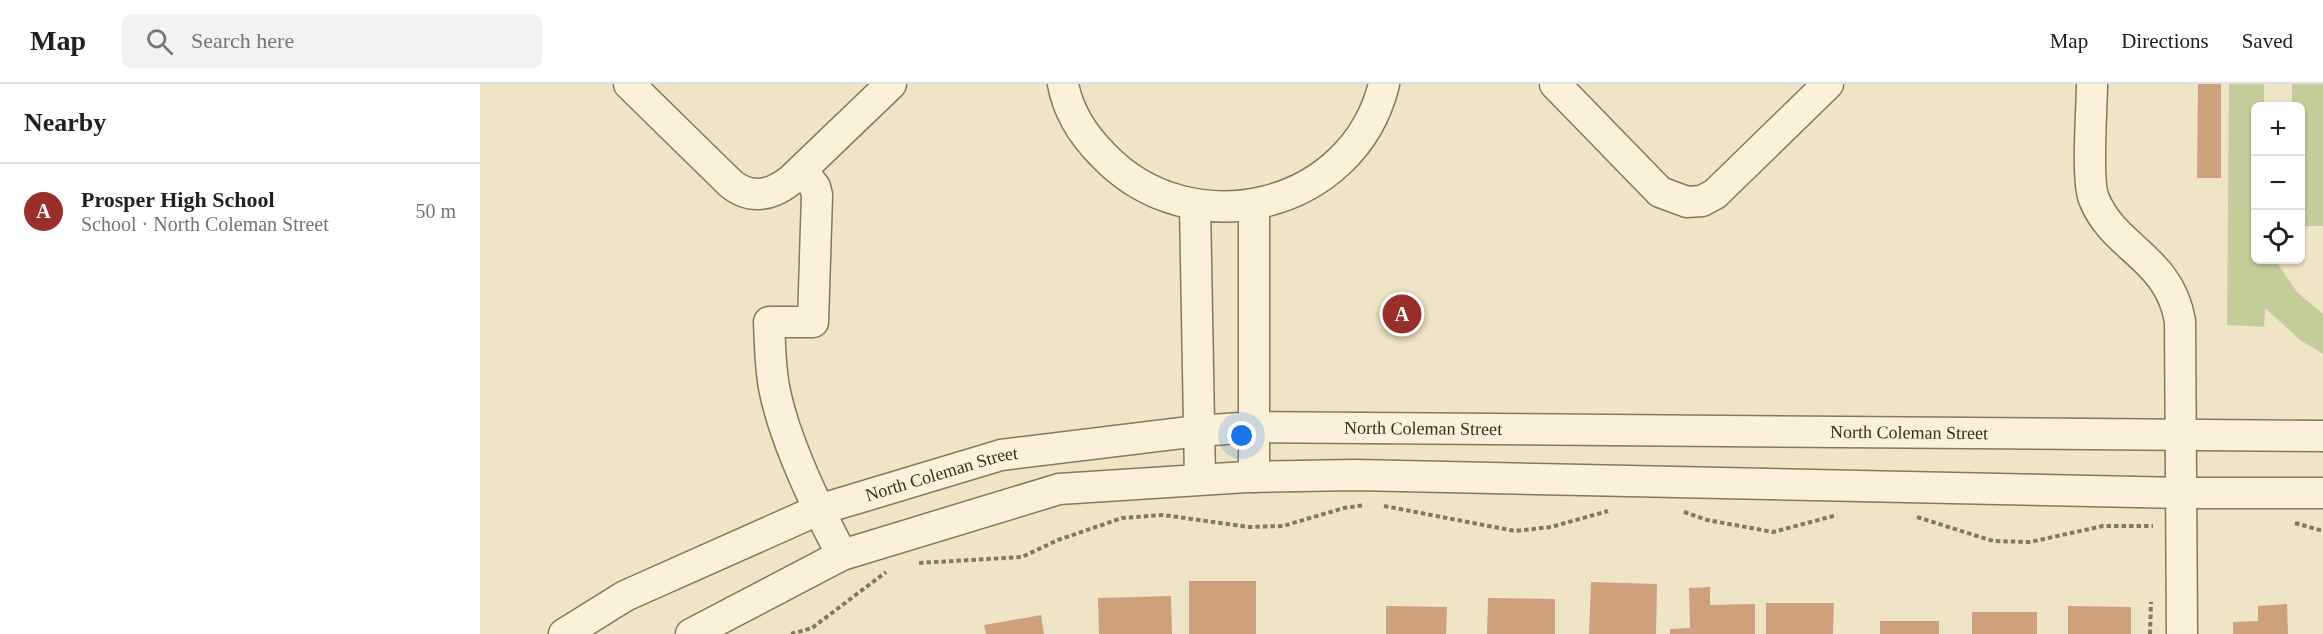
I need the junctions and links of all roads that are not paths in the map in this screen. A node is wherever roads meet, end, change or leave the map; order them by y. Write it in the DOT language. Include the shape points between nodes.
graph roads {
  1 [pos="629,84"];
  2 [pos="891,84"];
  3 [pos="1063,84"];
  4 [pos="1384,84"];
  5 [pos="1555,84"];
  6 [pos="1828,84"];
  7 [pos="2092,84"];
  8 [pos="802,170"];
  9 [pos="1195,205"];
  10 [pos="1254,205"];
  11 [pos="1254,427"];
  12 [pos="1198,431"];
  13 [pos="2182,435"];
  14 [pos="2323,436"];
  15 [pos="1254,477"];
  16 [pos="1200,479"];
  17 [pos="2183,493"];
  18 [pos="2323,493"];
  19 [pos="818,510"];
  20 [pos="842,555"];
  21 [pos="564,634"];
  22 [pos="691,634"];
  23 [pos="2182,634"];
  1 -- 8 [label="street" via="739,191 766,194 784,186"];
  2 -- 8 [label="street"];
  3 -- 9 [label="street" via="1076,120 1114,167 1138,185"];
  4 -- 10 [label="street" via="1370,121 1333,166 1283,197"];
  5 -- 6 [label="street" via="1660,192 1687,202 1702,201 1715,194"];
  7 -- 13 [label="street" via="2093,197 2107,220 2166,280 2178,305"];
  8 -- 19 [label="street" via="817,195 813,322 769,322 771,367 780,412"];
  9 -- 10 [label="street"];
  9 -- 12 [label="street"];
  10 -- 11 [label="street"];
  11 -- 12 [label="street, North Coleman Street"];
  11 -- 13 [label="street, North Coleman Street"];
  11 -- 15 [label="street"];
  12 -- 16 [label="street"];
  12 -- 19 [label="street, North Coleman Street" via="1000,454"];
  13 -- 14 [label="street, North Coleman Street"];
  13 -- 17 [label="street"];
  15 -- 16 [label="street"];
  15 -- 17 [label="street"];
  16 -- 20 [label="street" via="1059,489"];
  17 -- 18 [label="street"];
  17 -- 23 [label="street"];
  19 -- 20 [label="street"];
  19 -- 21 [label="street, North Coleman Street" via="625,596"];
  20 -- 22 [label="street"];
}
